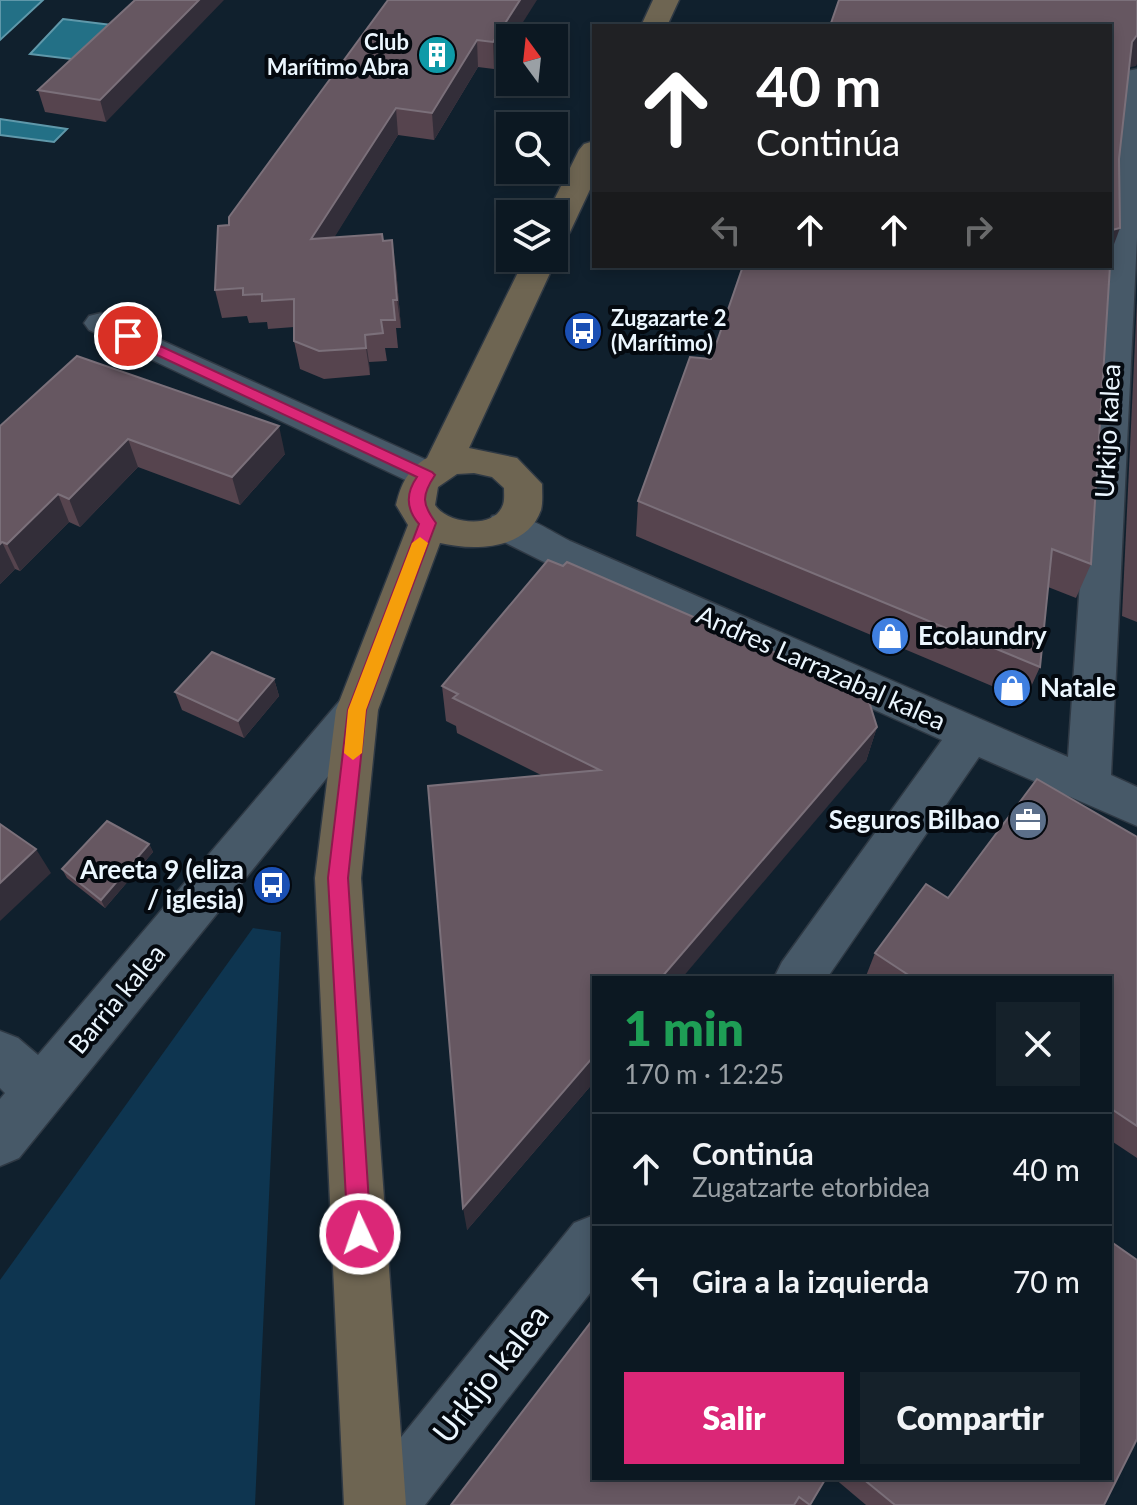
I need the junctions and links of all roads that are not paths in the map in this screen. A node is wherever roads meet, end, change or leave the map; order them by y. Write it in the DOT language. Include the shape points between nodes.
graph roads {
  1 [pos="666,0"];
  2 [pos="655,24"];
  3 [pos="1137,77"];
  4 [pos="1126,131"];
  5 [pos="592,154"];
  6 [pos="568,203"];
  7 [pos="534,272"];
  8 [pos="1126,294"];
  9 [pos="101,323"];
  10 [pos="434,471"];
  11 [pos="428,523"];
  12 [pos="506,526"];
  13 [pos="357,710"];
  14 [pos="971,734"];
  15 [pos="1088,786"];
  16 [pos="1137,807"];
  17 [pos="800,976"];
  18 [pos="0,1055"];
  19 [pos="40,1090"];
  20 [pos="0,1140"];
  21 [pos="592,1246"];
  22 [pos="375,1505"];
  23 [pos="386,1505"];
  1 -- 2 [label="street"];
  3 -- 4 [label="street, Urkijo kalea"];
  4 -- 8 [label="street, Urkijo kalea"];
  5 -- 6 [label="street"];
  7 -- 10 [label="street"];
  8 -- 15 [label="street, Urkijo kalea"];
  9 -- 10 [label="street"];
  10 -- 11 [label="street" via="418,487 415,500"];
  10 -- 12 [label="street" via="474,460 515,474 523,484 524,506"];
  11 -- 12 [label="street" via="458,536"];
  11 -- 13 [label="street"];
  12 -- 14 [label="street, Andres Larrazabal kalea"];
  13 -- 19 [label="street, Barria kalea"];
  13 -- 22 [label="street" via="338,878"];
  14 -- 15 [label="street, Andres Larrazabal kalea"];
  14 -- 17 [label="street"];
  15 -- 16 [label="street, Andres Larrazabal kalea"];
  18 -- 19 [label="street"];
  19 -- 20 [label="street, Barria kalea"];
  21 -- 23 [label="street, Urkijo kalea"];
}
